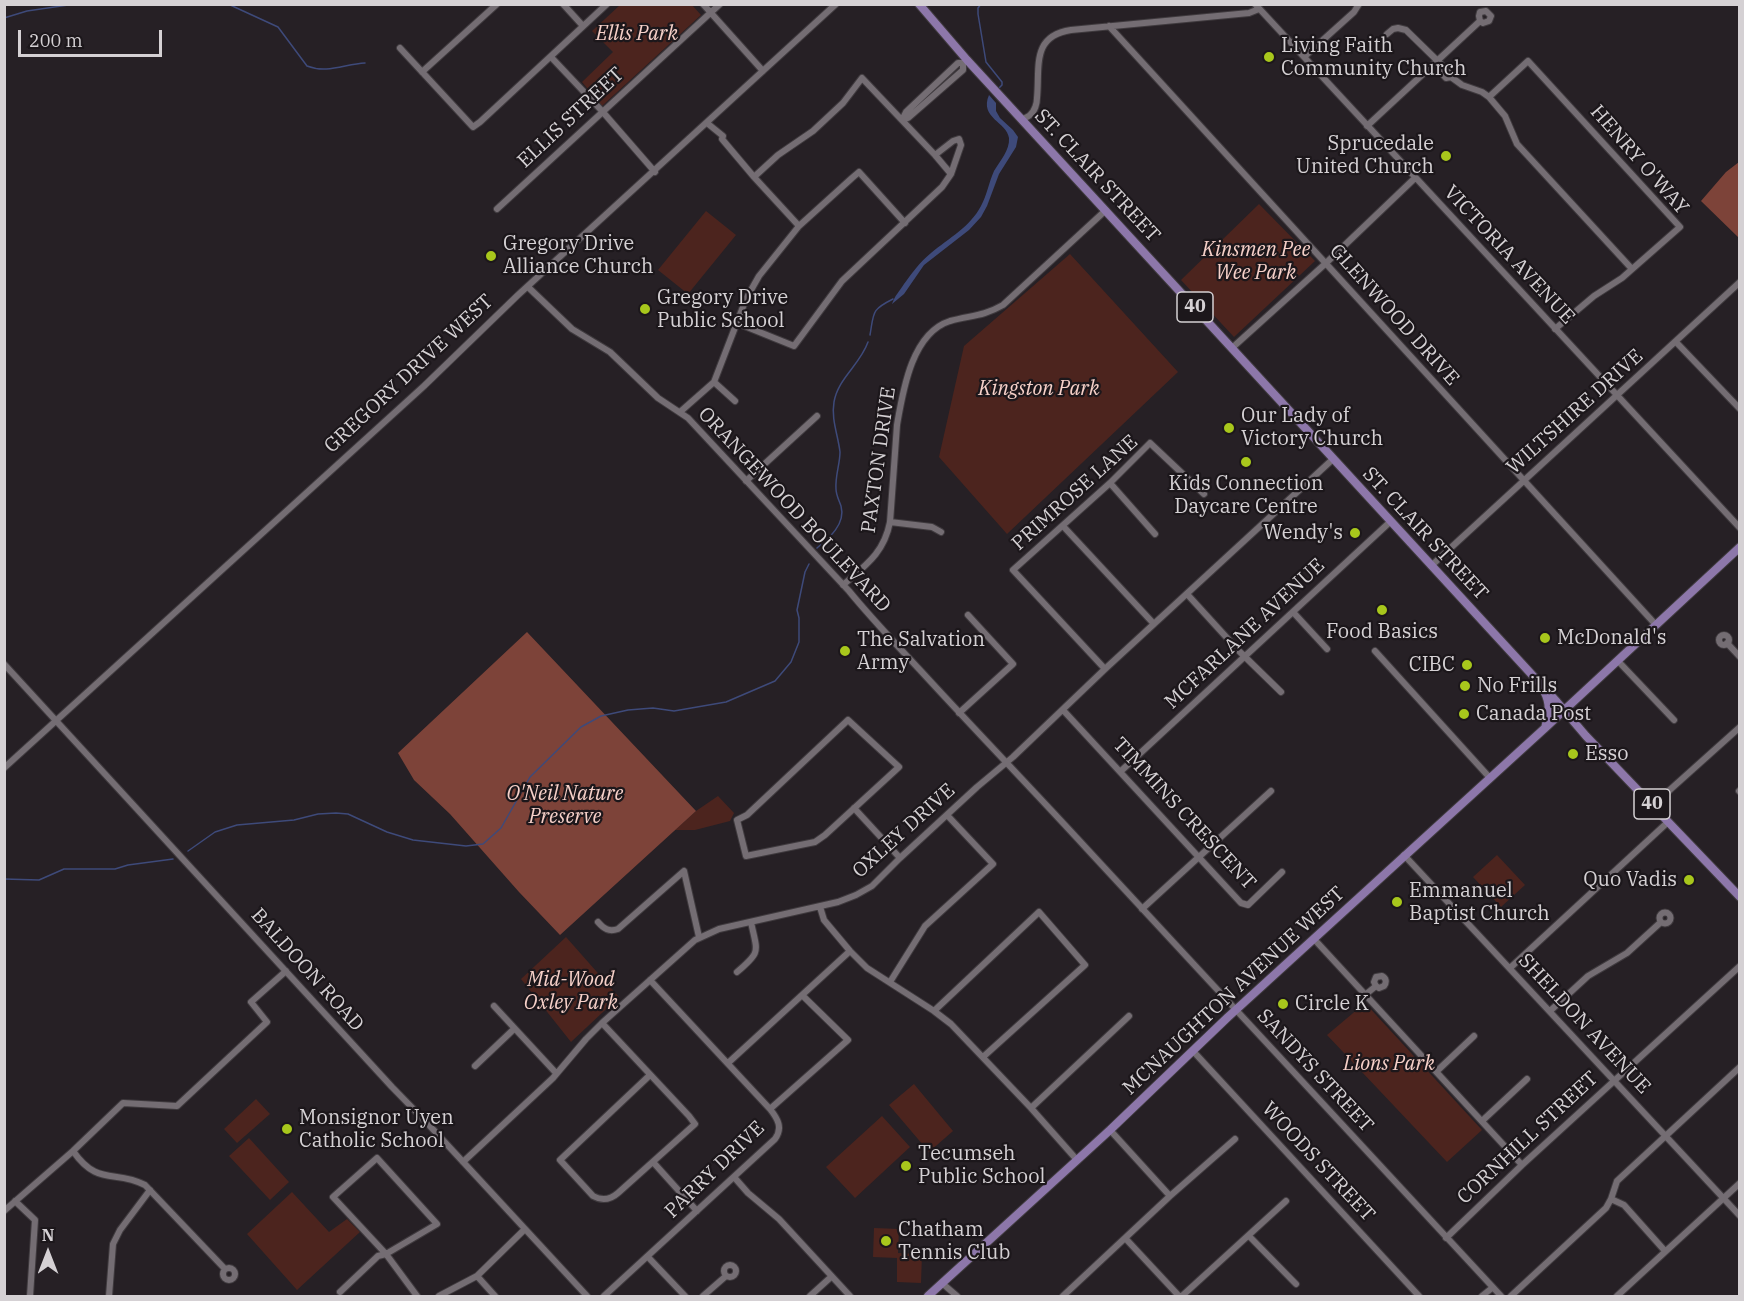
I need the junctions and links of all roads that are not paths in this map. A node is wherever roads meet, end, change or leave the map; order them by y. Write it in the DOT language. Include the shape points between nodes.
graph roads {
  1 [pos="497,4"];
  2 [pos="563,4"];
  3 [pos="607,4"];
  4 [pos="703,4"];
  5 [pos="720,4"];
  6 [pos="836,4"];
  7 [pos="919,4"];
  8 [pos="1359,4"];
  9 [pos="1257,7"];
  10 [pos="711,13"];
  11 [pos="1480,21"];
  12 [pos="583,26"];
  13 [pos="1109,26"];
  14 [pos="1387,34"];
  15 [pos="400,48"];
  16 [pos="551,57"];
  17 [pos="1304,57"];
  18 [pos="1436,61"];
  19 [pos="964,64"];
  20 [pos="763,71"];
  21 [pos="422,72"];
  22 [pos="1489,97"];
  23 [pos="602,111"];
  24 [pos="1022,119"];
  25 [pos="902,120"];
  26 [pos="707,123"];
  27 [pos="1367,126"];
  28 [pos="935,155"];
  29 [pos="655,172"];
  30 [pos="951,174"];
  31 [pos="754,177"];
  32 [pos="1415,178"];
  33 [pos="497,209"];
  34 [pos="1106,210"];
  35 [pos="905,223"];
  36 [pos="799,226"];
  37 [pos="1325,264"];
  38 [pos="1632,269"];
  39 [pos="1740,282"];
  40 [pos="528,287"];
  41 [pos="737,323"];
  42 [pos="1555,329"];
  43 [pos="1676,342"];
  44 [pos="1232,348"];
  45 [pos="714,381"];
  46 [pos="1616,396"];
  47 [pos="735,401"];
  48 [pos="1740,409"];
  49 [pos="680,412"];
  50 [pos="817,416"];
  51 [pos="1333,459"];
  52 [pos="746,481"];
  53 [pos="1523,481"];
  54 [pos="1110,483"];
  55 [pos="1204,494"];
  56 [pos="1391,521"];
  57 [pos="890,522"];
  58 [pos="1063,526"];
  59 [pos="1740,528"];
  60 [pos="940,531"];
  61 [pos="1155,534"];
  62 [pos="1740,547"];
  63 [pos="1431,566"];
  64 [pos="843,585"];
  65 [pos="1187,594"];
  66 [pos="1293,612"];
  67 [pos="968,615"];
  68 [pos="1154,624"];
  69 [pos="1656,626"];
  70 [pos="1727,643"];
  71 [pos="1327,649"];
  72 [pos="1375,651"];
  73 [pos="1245,656"];
  74 [pos="1740,657"];
  75 [pos="1618,661"];
  76 [pos="4,664"];
  77 [pos="1105,669"];
  78 [pos="1540,684"];
  79 [pos="1281,692"];
  80 [pos="1063,710"];
  81 [pos="1563,711"];
  82 [pos="959,713"];
  83 [pos="56,720"];
  84 [pos="1674,720"];
  85 [pos="1740,727"];
  86 [pos="1545,728"];
  87 [pos="1006,763"];
  88 [pos="4,768"];
  89 [pos="1121,771"];
  90 [pos="1490,778"];
  91 [pos="1271,791"];
  92 [pos="1653,805"];
  93 [pos="854,808"];
  94 [pos="947,815"];
  95 [pos="1668,822"];
  96 [pos="1404,855"];
  97 [pos="900,858"];
  98 [pos="1199,858"];
  99 [pos="1282,872"];
  100 [pos="1740,897"];
  101 [pos="820,907"];
  102 [pos="1142,909"];
  103 [pos="598,922"];
  104 [pos="751,922"];
  105 [pos="1661,922"];
  106 [pos="699,937"];
  107 [pos="1314,939"];
  108 [pos="850,951"];
  109 [pos="1740,966"];
  110 [pos="1510,968"];
  111 [pos="286,971"];
  112 [pos="737,972"];
  113 [pos="650,980"];
  114 [pos="890,982"];
  115 [pos="1376,986"];
  116 [pos="802,995"];
  117 [pos="1365,995"];
  118 [pos="494,1006"];
  119 [pos="1237,1010"];
  120 [pos="934,1011"];
  121 [pos="1550,1011"];
  122 [pos="1129,1016"];
  123 [pos="602,1023"];
  124 [pos="514,1029"];
  125 [pos="1474,1036"];
  126 [pos="1193,1050"];
  127 [pos="983,1057"];
  128 [pos="728,1063"];
  129 [pos="475,1066"];
  130 [pos="1740,1067"];
  131 [pos="1437,1071"];
  132 [pos="556,1073"];
  133 [pos="650,1075"];
  134 [pos="1527,1079"];
  135 [pos="1615,1081"];
  136 [pos="1031,1108"];
  137 [pos="770,1109"];
  138 [pos="1482,1121"];
  139 [pos="1110,1130"];
  140 [pos="1665,1136"];
  141 [pos="1235,1139"];
  142 [pos="72,1151"];
  143 [pos="1077,1160"];
  144 [pos="463,1162"];
  145 [pos="653,1162"];
  146 [pos="1522,1165"];
  147 [pos="734,1177"];
  148 [pos="1740,1183"];
  149 [pos="150,1190"];
  150 [pos="1170,1196"];
  151 [pos="1723,1198"];
  152 [pos="1611,1199"];
  153 [pos="15,1201"];
  154 [pos="1286,1201"];
  155 [pos="4,1211"];
  156 [pos="697,1211"];
  157 [pos="1740,1216"];
  158 [pos="525,1229"];
  159 [pos="1249,1236"];
  160 [pos="1446,1238"];
  161 [pos="1126,1239"];
  162 [pos="1665,1251"];
  163 [pos="386,1254"];
  164 [pos="648,1257"];
  165 [pos="225,1269"];
  166 [pos="477,1276"];
  167 [pos="726,1276"];
  168 [pos="831,1277"];
  169 [pos="942,1284"];
  170 [pos="1296,1284"];
  171 [pos="1492,1287"];
  172 [pos="340,1292"];
  173 [pos="30,1296"];
  174 [pos="109,1296"];
  175 [pos="417,1296"];
  176 [pos="439,1296"];
  177 [pos="495,1296"];
  178 [pos="587,1296"];
  179 [pos="604,1296"];
  180 [pos="685,1296"];
  181 [pos="703,1296"];
  182 [pos="810,1296"];
  183 [pos="850,1296"];
  184 [pos="928,1296"];
  185 [pos="957,1296"];
  186 [pos="1066,1296"];
  187 [pos="1180,1296"];
  188 [pos="1419,1296"];
  189 [pos="1482,1296"];
  190 [pos="1501,1296"];
  191 [pos="1511,1296"];
  192 [pos="1617,1296"];
  1 -- 21 [label="street"];
  2 -- 12 [label="street"];
  3 -- 12 [label="street"];
  4 -- 10 [label="street"];
  5 -- 10 [label="street, ELLIS STREET"];
  6 -- 20 [label="street, GREGORY DRIVE WEST"];
  7 -- 19 [label="main road, ST. CLAIR STREET / 40"];
  8 -- 17 [label="street"];
  9 -- 13 [label="street" via="1249,13"];
  9 -- 17 [label="street, VICTORIA AVENUE"];
  10 -- 20 [label="street"];
  10 -- 23 [label="street, ELLIS STREET"];
  11 -- 18 [label="street"];
  12 -- 16 [label="street"];
  13 -- 24 [label="street" via="1064,31 1047,40 1039,56 1036,105"];
  13 -- 37 [label="street, GLENWOOD DRIVE"];
  14 -- 18 [label="street" via="1403,28"];
  15 -- 21 [label="street"];
  16 -- 21 [label="street" via="473,127"];
  16 -- 23 [label="street"];
  17 -- 27 [label="street, VICTORIA AVENUE"];
  18 -- 22 [label="street" via="1458,83"];
  18 -- 27 [label="street"];
  19 -- 24 [label="main road, ST. CLAIR STREET / 40"];
  19 -- 25 [label="street" via="958,63"];
  20 -- 26 [label="street, GREGORY DRIVE WEST"];
  22 -- 38 [label="street" via="1505,116 1517,144"];
  22 -- 38 [label="street, HENRY O'WAY" via="1528,61 1680,227"];
  23 -- 29 [label="street"];
  23 -- 33 [label="street, ELLIS STREET"];
  24 -- 34 [label="main road, ST. CLAIR STREET / 40"];
  25 -- 28 [label="street"];
  25 -- 31 [label="street" via="862,78 811,133"];
  26 -- 29 [label="street, GREGORY DRIVE WEST"];
  26 -- 31 [label="street" via="723,136"];
  27 -- 32 [label="street, VICTORIA AVENUE"];
  28 -- 30 [label="street"];
  28 -- 30 [label="street" via="959,139 961,145"];
  29 -- 40 [label="street, GREGORY DRIVE WEST"];
  30 -- 35 [label="street"];
  31 -- 36 [label="street"];
  32 -- 37 [label="street"];
  32 -- 42 [label="street, VICTORIA AVENUE"];
  34 -- 44 [label="main road, ST. CLAIR STREET / 40"];
  34 -- 57 [label="street, PAXTON DRIVE" via="1003,305 989,313 949,322 924,339 912,365 897,425"];
  35 -- 36 [label="street" via="859,172"];
  35 -- 41 [label="street" via="842,281 794,346"];
  36 -- 41 [label="street" via="759,276"];
  37 -- 44 [label="street"];
  37 -- 53 [label="street, GLENWOOD DRIVE"];
  38 -- 42 [label="street, HENRY O'WAY"];
  39 -- 43 [label="street, WILTSHIRE DRIVE"];
  40 -- 49 [label="street, ORANGEWOOD BOULEVARD" via="572,328 610,352 653,394"];
  40 -- 83 [label="street, GREGORY DRIVE WEST"];
  41 -- 45 [label="street"];
  42 -- 46 [label="street, VICTORIA AVENUE"];
  43 -- 46 [label="street, WILTSHIRE DRIVE"];
  43 -- 48 [label="street"];
  44 -- 51 [label="main road, ST. CLAIR STREET / 40"];
  45 -- 47 [label="street"];
  45 -- 49 [label="street"];
  46 -- 53 [label="street, WILTSHIRE DRIVE"];
  46 -- 59 [label="street, VICTORIA AVENUE"];
  49 -- 52 [label="street, ORANGEWOOD BOULEVARD"];
  50 -- 52 [label="street"];
  51 -- 56 [label="main road, ST. CLAIR STREET / 40"];
  51 -- 65 [label="street, OXLEY DRIVE"];
  52 -- 64 [label="street, ORANGEWOOD BOULEVARD"];
  53 -- 63 [label="street, WILTSHIRE DRIVE"];
  53 -- 69 [label="street, GLENWOOD DRIVE"];
  54 -- 55 [label="street, PRIMROSE LANE" via="1150,443"];
  54 -- 58 [label="street, PRIMROSE LANE"];
  54 -- 61 [label="street"];
  56 -- 63 [label="main road, ST. CLAIR STREET / 40"];
  56 -- 66 [label="street, MCFARLANE AVENUE"];
  57 -- 60 [label="street"];
  57 -- 64 [label="street, PAXTON DRIVE" via="881,548"];
  58 -- 68 [label="street"];
  58 -- 77 [label="street, PRIMROSE LANE" via="1013,570"];
  62 -- 69 [label="main road, MCNAUGHTON AVENUE WEST"];
  63 -- 78 [label="main road, ST. CLAIR STREET / 40"];
  64 -- 82 [label="street, ORANGEWOOD BOULEVARD"];
  65 -- 68 [label="street, OXLEY DRIVE"];
  65 -- 73 [label="street"];
  66 -- 71 [label="street"];
  66 -- 73 [label="street, MCFARLANE AVENUE"];
  67 -- 82 [label="street" via="1012,664"];
  68 -- 77 [label="street, OXLEY DRIVE"];
  69 -- 75 [label="main road, MCNAUGHTON AVENUE WEST"];
  70 -- 74 [label="street"];
  72 -- 90 [label="street"];
  73 -- 79 [label="street"];
  73 -- 89 [label="street, MCFARLANE AVENUE"];
  75 -- 81 [label="main road, MCNAUGHTON AVENUE WEST"];
  75 -- 84 [label="street"];
  76 -- 83 [label="street, BALDOON ROAD"];
  77 -- 80 [label="street, OXLEY DRIVE"];
  78 -- 81 [label="main road, ST. CLAIR STREET / 40"];
  78 -- 86 [label="main road" via="1550,706"];
  80 -- 87 [label="street, OXLEY DRIVE"];
  80 -- 89 [label="street, TIMMINS CRESCENT"];
  81 -- 86 [label="main road, MCNAUGHTON AVENUE WEST"];
  81 -- 92 [label="main road, ST. CLAIR STREET / 40"];
  82 -- 87 [label="street, ORANGEWOOD BOULEVARD"];
  83 -- 88 [label="street, GREGORY DRIVE WEST"];
  83 -- 111 [label="street, BALDOON ROAD"];
  85 -- 92 [label="street"];
  86 -- 90 [label="main road, MCNAUGHTON AVENUE WEST"];
  87 -- 94 [label="street, OXLEY DRIVE"];
  87 -- 102 [label="street, SANDYS STREET"];
  89 -- 98 [label="street, TIMMINS CRESCENT"];
  90 -- 96 [label="main road, MCNAUGHTON AVENUE WEST"];
  91 -- 98 [label="street"];
  92 -- 95 [label="main road, ST. CLAIR STREET / 40"];
  93 -- 93 [label="street" via="899,768 848,720 737,820 746,856 815,842"];
  93 -- 97 [label="street"];
  94 -- 97 [label="street, OXLEY DRIVE"];
  94 -- 114 [label="street" via="993,864 925,926"];
  95 -- 100 [label="main road, ST. CLAIR STREET / 40"];
  95 -- 110 [label="street"];
  96 -- 107 [label="main road, MCNAUGHTON AVENUE WEST"];
  96 -- 110 [label="street, SHELDON AVENUE"];
  97 -- 101 [label="street, OXLEY DRIVE" via="873,886"];
  98 -- 99 [label="street, TIMMINS CRESCENT" via="1245,905"];
  98 -- 102 [label="street"];
  101 -- 104 [label="street, OXLEY DRIVE"];
  101 -- 108 [label="street" via="824,920"];
  102 -- 119 [label="street, SANDYS STREET"];
  103 -- 106 [label="street" via="606,930 618,929 684,871"];
  104 -- 106 [label="street, OXLEY DRIVE"];
  104 -- 112 [label="street" via="757,950"];
  105 -- 121 [label="street" via="1627,953 1588,976"];
  106 -- 113 [label="street, OXLEY DRIVE"];
  107 -- 117 [label="street"];
  107 -- 119 [label="main road, MCNAUGHTON AVENUE WEST"];
  108 -- 114 [label="street" via="867,968"];
  108 -- 116 [label="street"];
  109 -- 135 [label="street, CORNHILL STREET"];
  110 -- 121 [label="street, SHELDON AVENUE"];
  111 -- 142 [label="street" via="251,1002 267,1022 177,1106 123,1103"];
  111 -- 144 [label="street, BALDOON ROAD"];
  113 -- 123 [label="street, OXLEY DRIVE"];
  113 -- 128 [label="street, PARRY DRIVE"];
  114 -- 120 [label="street"];
  115 -- 117 [label="street"];
  116 -- 128 [label="street"];
  116 -- 137 [label="street" via="848,1040"];
  117 -- 131 [label="street"];
  118 -- 124 [label="street"];
  119 -- 126 [label="main road, MCNAUGHTON AVENUE WEST"];
  119 -- 160 [label="street, SANDYS STREET"];
  120 -- 127 [label="street"];
  120 -- 127 [label="street" via="1039,912 1085,964"];
  121 -- 135 [label="street, SHELDON AVENUE"];
  122 -- 136 [label="street"];
  123 -- 132 [label="street, OXLEY DRIVE"];
  123 -- 133 [label="street"];
  124 -- 129 [label="street"];
  124 -- 132 [label="street"];
  125 -- 131 [label="street"];
  126 -- 139 [label="main road, MCNAUGHTON AVENUE WEST"];
  126 -- 188 [label="street, WOODS STREET"];
  127 -- 136 [label="street"];
  128 -- 137 [label="street, PARRY DRIVE"];
  130 -- 140 [label="street"];
  131 -- 138 [label="street"];
  132 -- 144 [label="street, OXLEY DRIVE"];
  133 -- 145 [label="street" via="695,1124"];
  133 -- 145 [label="street" via="560,1160 599,1199 613,1198"];
  134 -- 138 [label="street"];
  135 -- 140 [label="street, SHELDON AVENUE"];
  135 -- 146 [label="street, CORNHILL STREET"];
  136 -- 143 [label="street"];
  137 -- 147 [label="street, PARRY DRIVE" via="779,1123 777,1136"];
  138 -- 146 [label="street"];
  139 -- 143 [label="main road, MCNAUGHTON AVENUE WEST"];
  139 -- 150 [label="street"];
  140 -- 151 [label="street, SHELDON AVENUE"];
  140 -- 152 [label="street" via="1617,1180"];
  141 -- 150 [label="street"];
  142 -- 149 [label="street" via="92,1171 137,1181"];
  142 -- 153 [label="street"];
  143 -- 169 [label="main road, MCNAUGHTON AVENUE WEST"];
  144 -- 158 [label="street, BALDOON ROAD"];
  145 -- 156 [label="street"];
  146 -- 160 [label="street, CORNHILL STREET"];
  147 -- 156 [label="street, PARRY DRIVE"];
  147 -- 168 [label="street" via="779,1219"];
  148 -- 151 [label="street"];
  149 -- 165 [label="street"];
  149 -- 174 [label="street" via="113,1244"];
  150 -- 161 [label="street"];
  151 -- 157 [label="street, SHELDON AVENUE"];
  151 -- 162 [label="street"];
  152 -- 162 [label="street" via="1624,1205"];
  152 -- 191 [label="street"];
  153 -- 155 [label="street"];
  153 -- 173 [label="street" via="35,1220"];
  154 -- 159 [label="street"];
  156 -- 164 [label="street, PARRY DRIVE"];
  158 -- 166 [label="street"];
  158 -- 178 [label="street, BALDOON ROAD"];
  159 -- 170 [label="street"];
  159 -- 187 [label="street"];
  160 -- 171 [label="street, SANDYS STREET"];
  161 -- 186 [label="street"];
  161 -- 187 [label="street"];
  162 -- 192 [label="street"];
  163 -- 163 [label="street" via="437,1224 377,1158 333,1197"];
  163 -- 172 [label="street" via="378,1256"];
  163 -- 175 [label="street"];
  164 -- 179 [label="street, PARRY DRIVE"];
  164 -- 180 [label="street"];
  166 -- 176 [label="street"];
  166 -- 177 [label="street"];
  167 -- 181 [label="street"];
  168 -- 182 [label="street"];
  168 -- 183 [label="street"];
  169 -- 184 [label="main road, MCNAUGHTON AVENUE WEST"];
  169 -- 185 [label="street"];
  171 -- 189 [label="street"];
  171 -- 190 [label="street, SANDYS STREET"];
}
